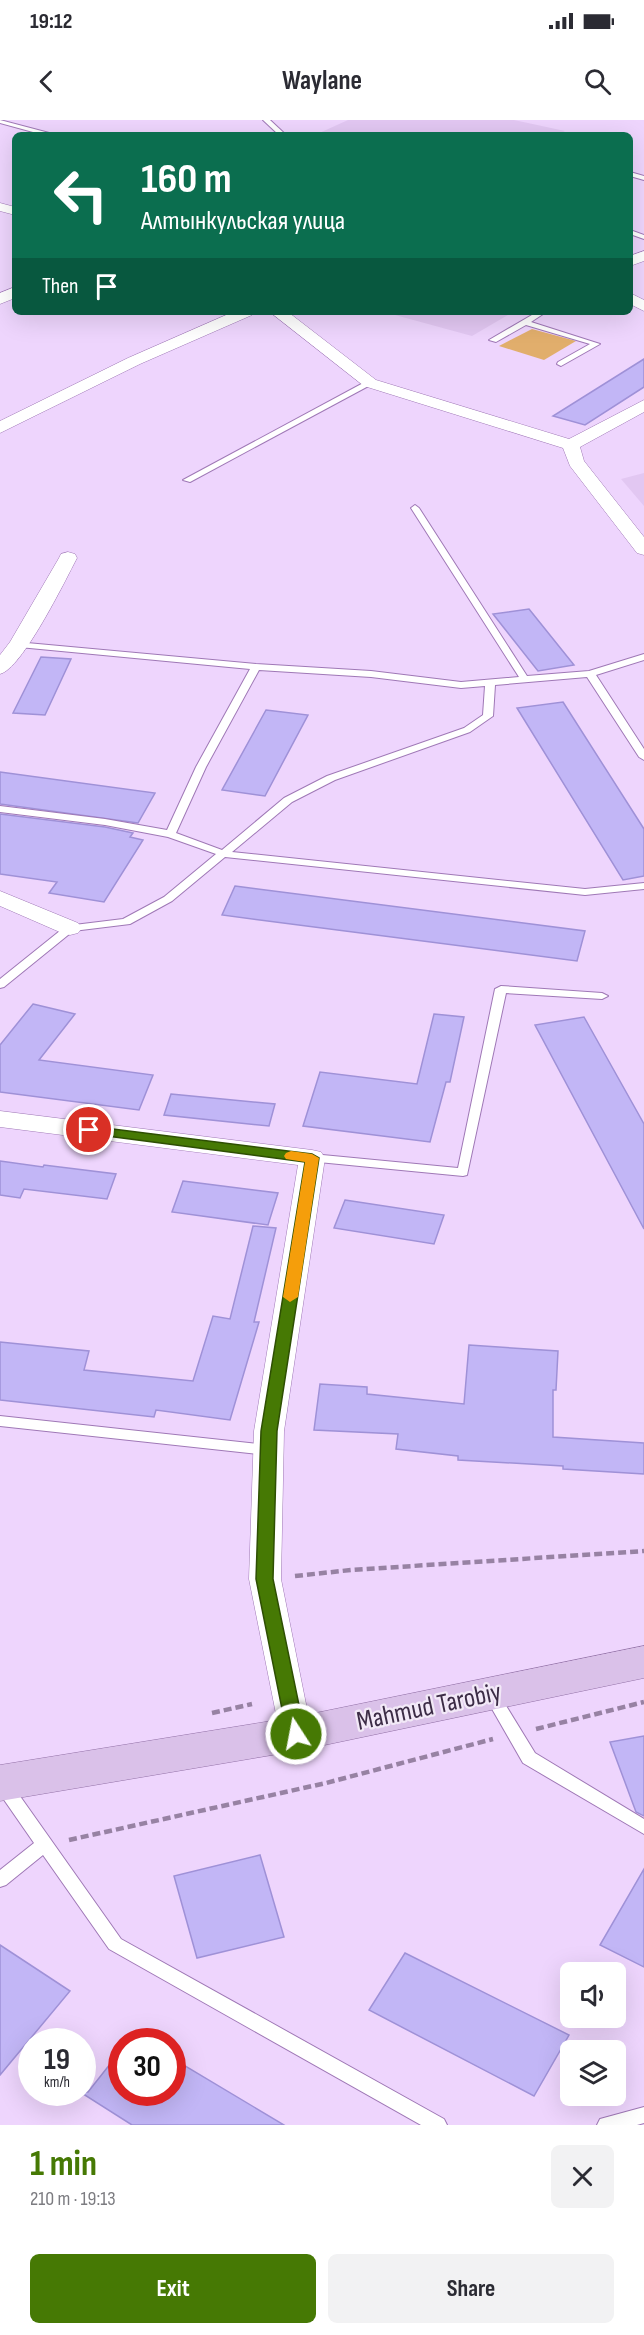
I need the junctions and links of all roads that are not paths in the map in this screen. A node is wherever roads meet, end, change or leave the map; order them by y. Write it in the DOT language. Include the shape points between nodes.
graph roads {
  1 [pos="267,120"];
  2 [pos="0,121"];
  3 [pos="40,132"];
  4 [pos="279,132"];
  5 [pos="239,315"];
  6 [pos="282,315"];
  7 [pos="537,315"];
  8 [pos="525,322"];
  9 [pos="493,340"];
  10 [pos="561,364"];
  11 [pos="370,383"];
  12 [pos="644,405"];
  13 [pos="0,428"];
  14 [pos="571,445"];
  15 [pos="187,480"];
  16 [pos="415,508"];
  17 [pos="644,549"];
  18 [pos="68,558"];
  19 [pos="19,644"];
  20 [pos="644,657"];
  21 [pos="0,668"];
  22 [pos="256,668"];
  23 [pos="590,674"];
  24 [pos="525,680"];
  25 [pos="490,682"];
  26 [pos="644,757"];
  27 [pos="0,808"];
  28 [pos="170,834"];
  29 [pos="224,854"];
  30 [pos="644,886"];
  31 [pos="0,898"];
  32 [pos="70,928"];
  33 [pos="0,985"];
  34 [pos="602,996"];
  35 [pos="0,1119"];
  36 [pos="312,1158"];
  37 [pos="0,1421"];
  38 [pos="269,1450"];
  39 [pos="644,1662"];
  40 [pos="492,1694"];
  41 [pos="296,1734"];
  42 [pos="1,1783"];
  43 [pos="644,1827"];
  44 [pos="44,1844"];
  45 [pos="0,1880"];
  46 [pos="644,2115"];
  47 [pos="438,2125"];
  48 [pos="606,2125"];
  1 -- 4 [label="lane"];
  2 -- 3 [label="lane"];
  5 -- 13 [label="street"];
  6 -- 11 [label="street"];
  7 -- 8 [label="lane"];
  8 -- 9 [label="lane"];
  8 -- 10 [label="lane" via="596,344"];
  11 -- 14 [label="street"];
  11 -- 15 [label="lane"];
  12 -- 14 [label="street"];
  14 -- 17 [label="street" via="576,462"];
  16 -- 24 [label="lane"];
  18 -- 19 [label="street"];
  19 -- 21 [label="street"];
  19 -- 22 [label="lane"];
  20 -- 23 [label="lane"];
  22 -- 25 [label="lane" via="371,674 461,685"];
  22 -- 28 [label="lane" via="201,767"];
  23 -- 24 [label="lane"];
  23 -- 26 [label="lane"];
  24 -- 25 [label="lane"];
  25 -- 29 [label="lane" via="488,716 467,730 331,778 288,800"];
  27 -- 28 [label="lane"];
  28 -- 29 [label="lane"];
  29 -- 30 [label="lane" via="585,892"];
  29 -- 32 [label="lane" via="168,899 126,922"];
  31 -- 32 [label="street"];
  32 -- 33 [label="lane"];
  34 -- 36 [label="lane" via="501,989 463,1172"];
  35 -- 36 [label="street"];
  36 -- 38 [label="street"];
  37 -- 38 [label="lane"];
  38 -- 41 [label="street" via="265,1579"];
  39 -- 40 [label="main road, Mahmud Tarobiy"];
  40 -- 41 [label="main road, Mahmud Tarobiy"];
  40 -- 43 [label="lane" via="529,1758"];
  41 -- 42 [label="main road, Mahmud Tarobiy"];
  42 -- 44 [label="lane"];
  44 -- 45 [label="lane"];
  44 -- 47 [label="lane" via="115,1944"];
  46 -- 48 [label="lane"];
}
